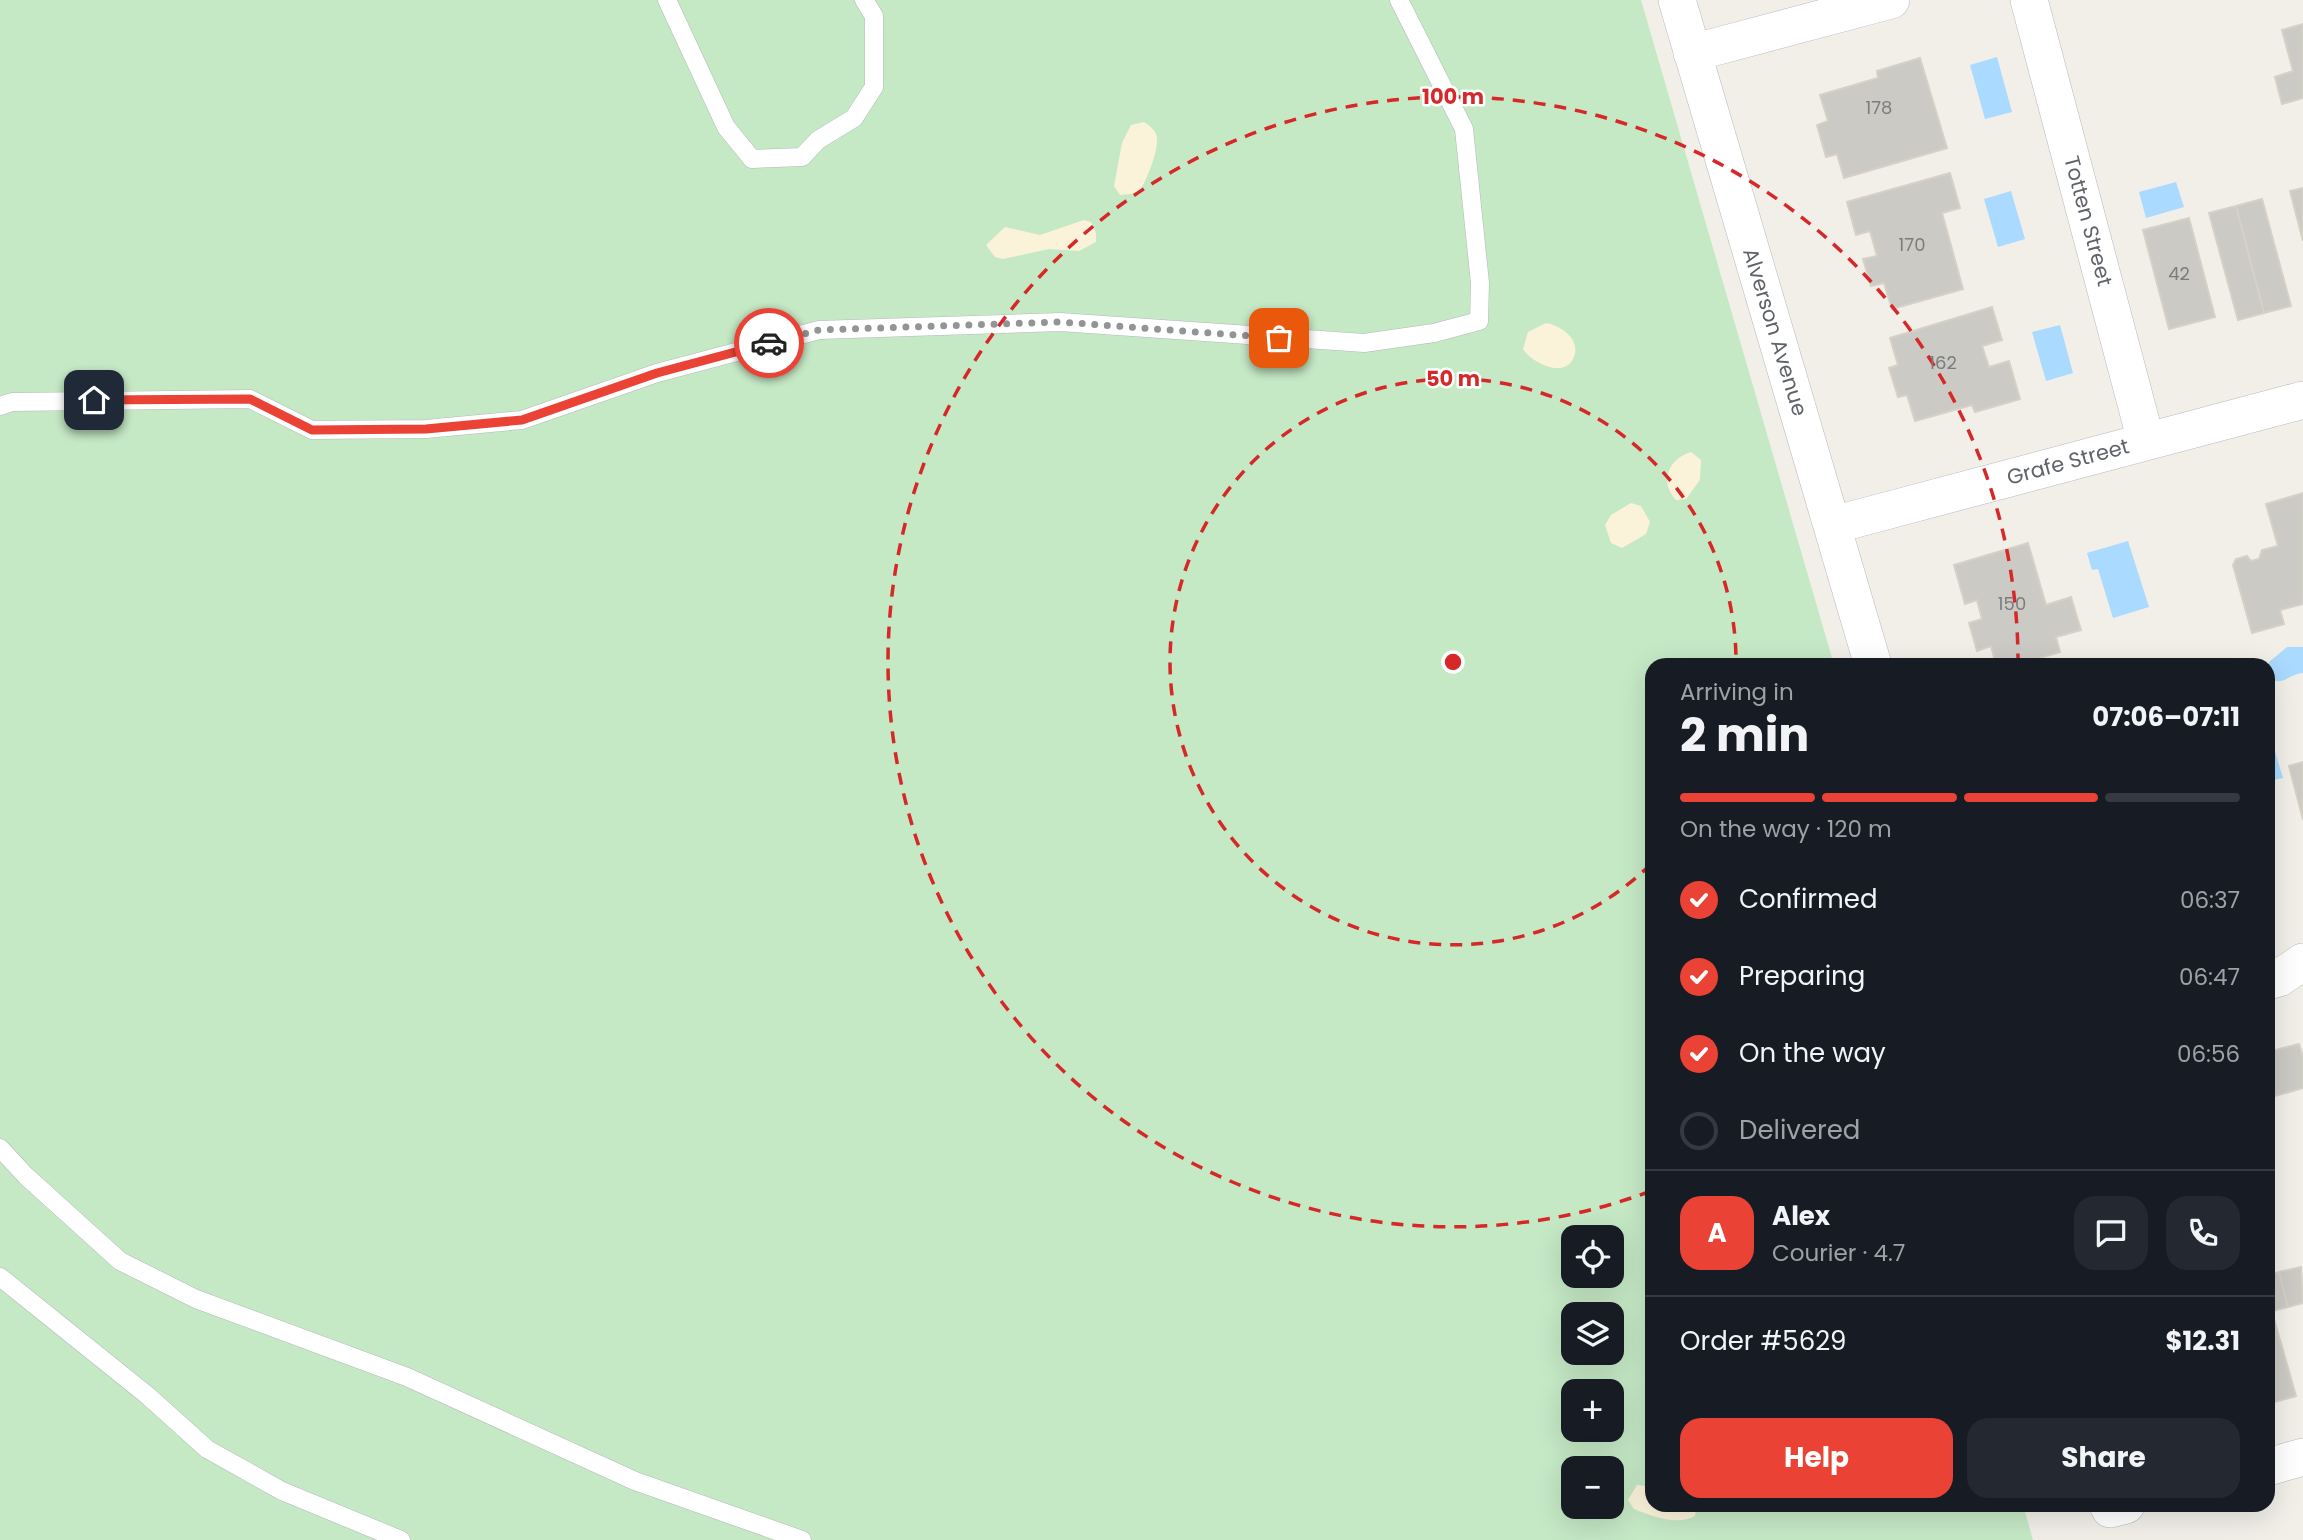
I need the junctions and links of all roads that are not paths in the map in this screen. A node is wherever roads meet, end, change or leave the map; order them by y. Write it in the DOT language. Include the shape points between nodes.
graph roads {
  1 [pos="667,0"];
  2 [pos="864,0"];
  3 [pos="1399,0"];
  4 [pos="1677,0"];
  5 [pos="1891,0"];
  6 [pos="2029,0"];
  7 [pos="1692,53"];
  8 [pos="2303,400"];
  9 [pos="0,406"];
  10 [pos="2146,441"];
  11 [pos="1833,525"];
  12 [pos="1870,658"];
  13 [pos="2303,962"];
  14 [pos="2275,979"];
  15 [pos="0,1148"];
  16 [pos="0,1277"];
  17 [pos="2303,1457"];
  18 [pos="2275,1465"];
  19 [pos="401,1540"];
  20 [pos="802,1540"];
  1 -- 2 [label="lane" via="726,127 752,159 802,157 818,140 854,118 874,88 874,16"];
  3 -- 9 [label="lane" via="1464,129 1480,283 1479,321 1364,343 1060,322 819,330 657,373 522,420 426,429 312,430 250,399 12,402"];
  4 -- 7 [label="street, Alverson Avenue"];
  5 -- 7 [label="street"];
  6 -- 10 [label="street, Totten Street"];
  7 -- 11 [label="street, Alverson Avenue"];
  8 -- 10 [label="street, Grafe Street"];
  10 -- 11 [label="street, Grafe Street"];
  11 -- 12 [label="street, Alverson Avenue"];
  13 -- 14 [label="street"];
  15 -- 20 [label="lane" via="121,1261 196,1300 407,1377 635,1481"];
  16 -- 19 [label="lane" via="207,1449 282,1491"];
  17 -- 18 [label="street"];
}
